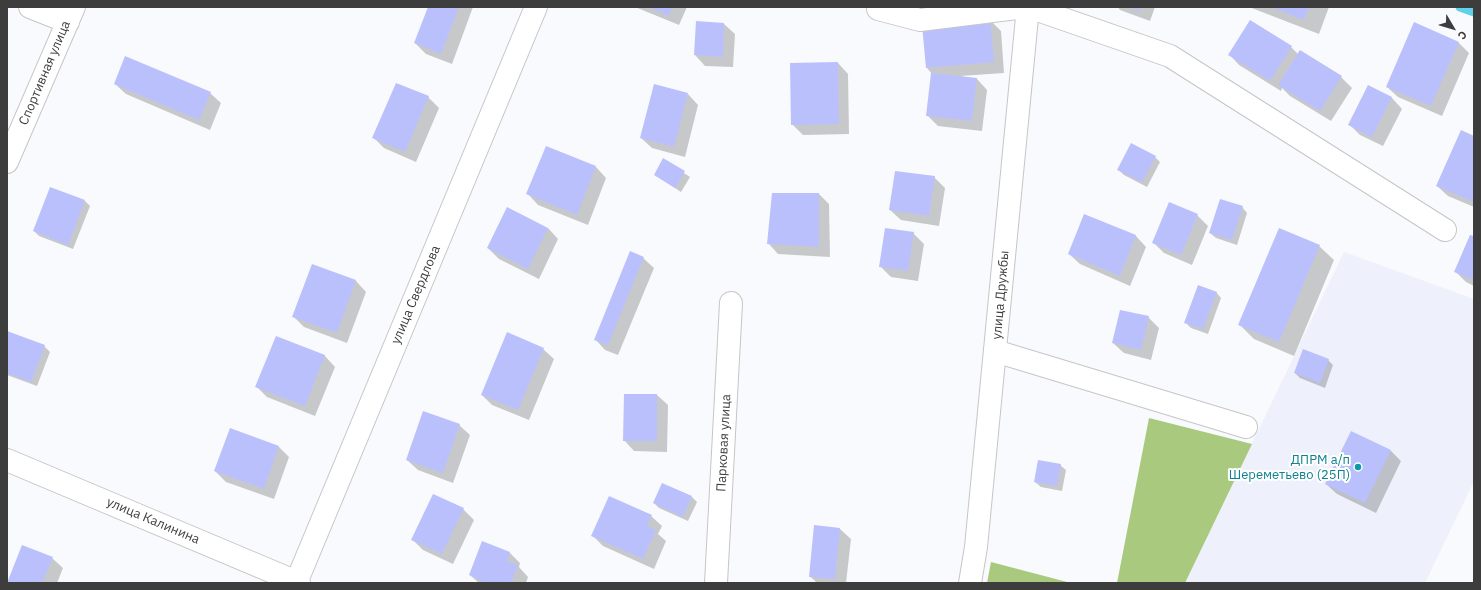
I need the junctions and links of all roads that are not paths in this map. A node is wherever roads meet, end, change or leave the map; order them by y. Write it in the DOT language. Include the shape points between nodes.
graph roads {
  1 [pos="30,7"];
  2 [pos="536,7"];
  3 [pos="1028,7"];
  4 [pos="878,9"];
  5 [pos="71,14"];
  6 [pos="7,162"];
  7 [pos="1445,230"];
  8 [pos="732,303"];
  9 [pos="995,351"];
  10 [pos="1246,426"];
  11 [pos="7,460"];
  12 [pos="298,583"];
  13 [pos="716,583"];
  14 [pos="970,583"];
  1 -- 5 [label="street"];
  2 -- 12 [label="street, улица Свердлова"];
  3 -- 4 [label="street" via="920,20"];
  3 -- 7 [label="street" via="1170,56"];
  3 -- 9 [label="street, улица Дружбы"];
  5 -- 6 [label="street, Спортивная улица"];
  8 -- 13 [label="street, Парковая улица"];
  9 -- 10 [label="street"];
  9 -- 14 [label="street, улица Дружбы" via="976,547"];
  11 -- 12 [label="street, улица Калинина"];
}
